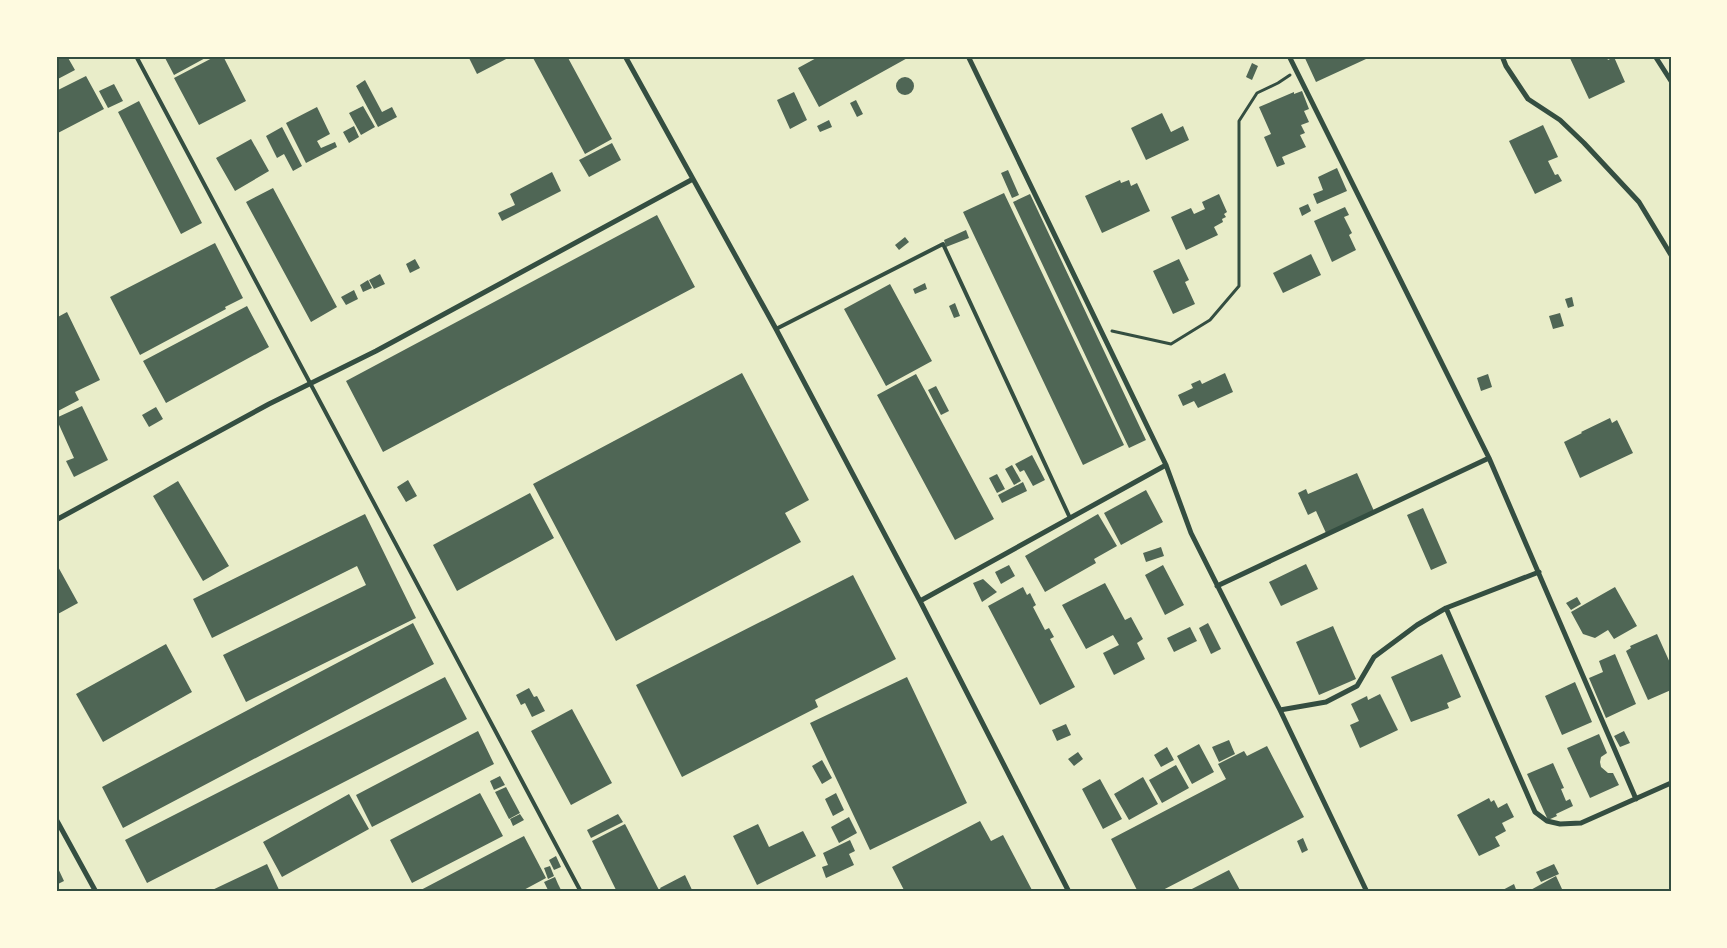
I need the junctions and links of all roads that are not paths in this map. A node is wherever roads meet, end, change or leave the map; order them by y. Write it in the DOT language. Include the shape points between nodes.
graph roads {
  1 [pos="136,56"];
  2 [pos="625,56"];
  3 [pos="968,56"];
  4 [pos="1289,56"];
  5 [pos="1502,56"];
  6 [pos="1655,56"];
  7 [pos="1671,81"];
  8 [pos="693,179"];
  9 [pos="1671,255"];
  10 [pos="776,329"];
  11 [pos="310,384"];
  12 [pos="1489,458"];
  13 [pos="1166,465"];
  14 [pos="1070,518"];
  15 [pos="56,520"];
  16 [pos="1539,572"];
  17 [pos="1217,586"];
  18 [pos="920,601"];
  19 [pos="1446,608"];
  20 [pos="1280,710"];
  21 [pos="1671,783"];
  22 [pos="1636,799"];
  23 [pos="56,819"];
  24 [pos="96,892"];
  25 [pos="581,892"];
  26 [pos="1069,892"];
  27 [pos="1368,892"];
  1 -- 11 [label="lane"];
  2 -- 8 [label="street"];
  3 -- 13 [label="street"];
  4 -- 12 [label="street"];
  5 -- 9 [label="street" via="1528,99 1560,120 1639,202"];
  6 -- 7 [label="street"];
  8 -- 10 [label="street"];
  8 -- 11 [label="street"];
  10 -- 14 [label="lane" via="943,244"];
  10 -- 18 [label="street"];
  11 -- 15 [label="street"];
  11 -- 25 [label="lane"];
  12 -- 16 [label="street"];
  12 -- 17 [label="street"];
  13 -- 14 [label="street"];
  13 -- 17 [label="street" via="1191,533"];
  14 -- 18 [label="street"];
  16 -- 19 [label="street"];
  16 -- 22 [label="street"];
  17 -- 20 [label="street"];
  18 -- 26 [label="street"];
  19 -- 20 [label="street" via="1383,649 1374,657 1357,686 1326,702"];
  19 -- 22 [label="street" via="1535,812 1546,821 1580,824"];
  20 -- 27 [label="street"];
  21 -- 22 [label="street"];
  23 -- 24 [label="street"];
}
